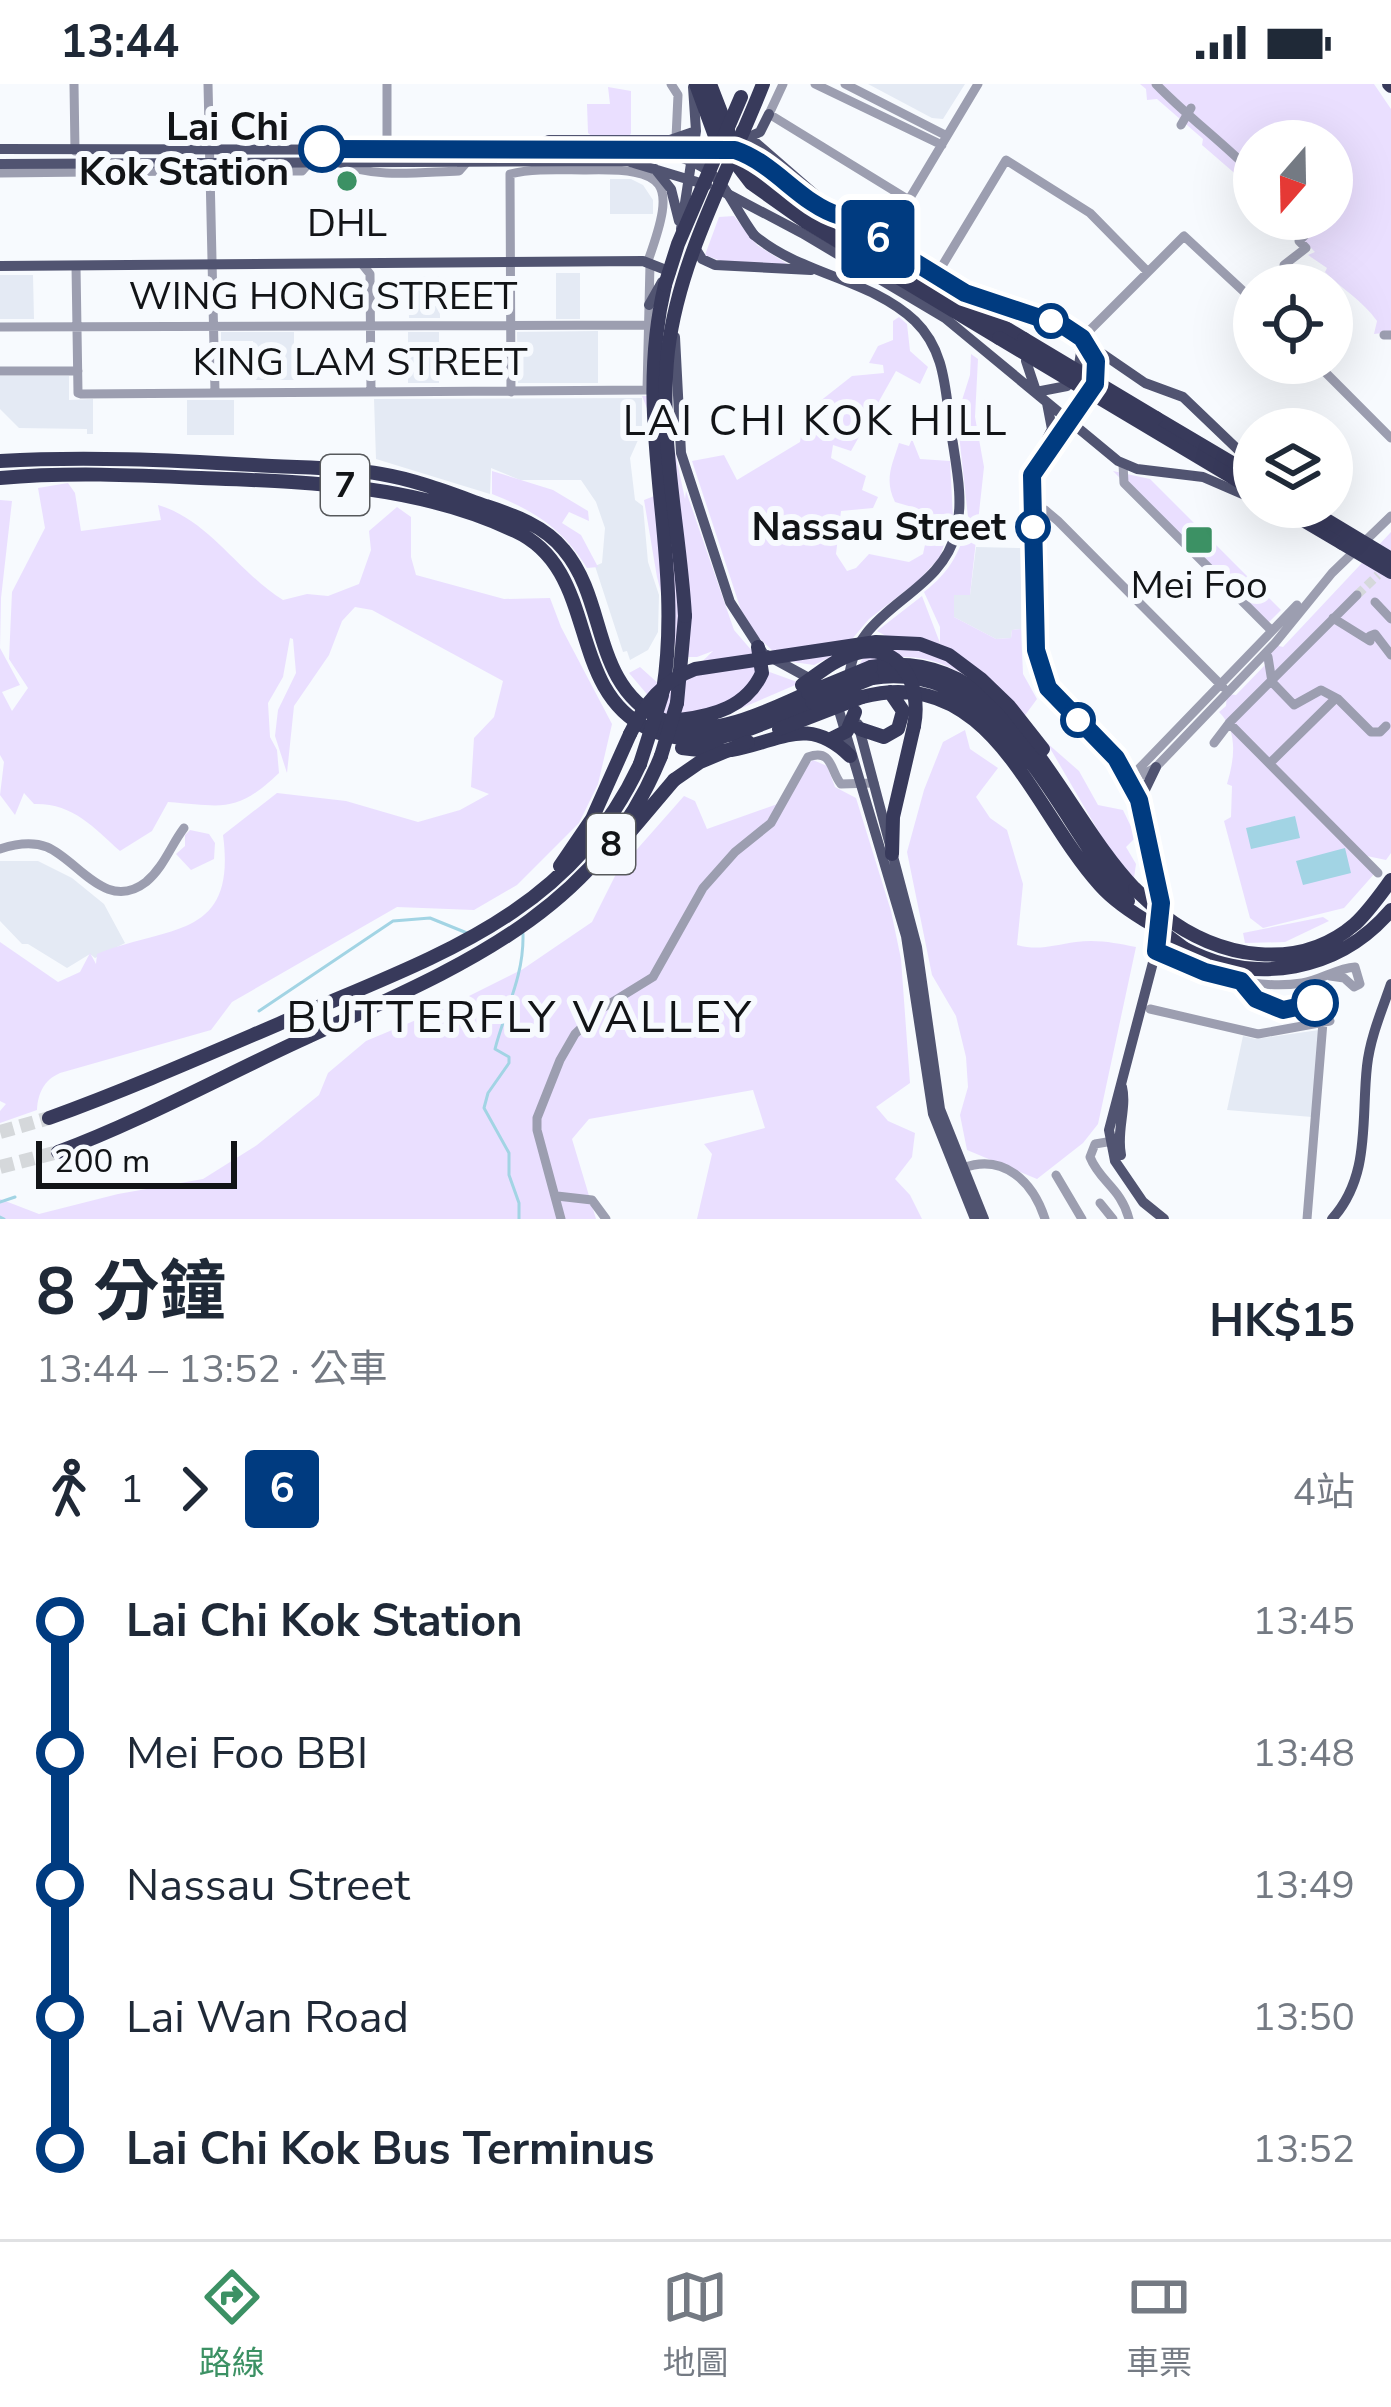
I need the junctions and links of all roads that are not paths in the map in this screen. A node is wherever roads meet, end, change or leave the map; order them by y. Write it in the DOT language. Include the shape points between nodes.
graph roads {
  1 [pos="74,84"];
  2 [pos="208,84"];
  3 [pos="387,84"];
  4 [pos="671,84"];
  5 [pos="766,84"];
  6 [pos="783,84"];
  7 [pos="815,84"];
  8 [pos="845,84"];
  9 [pos="978,84"];
  10 [pos="1156,84"];
  11 [pos="703,85"];
  12 [pos="745,88"];
  13 [pos="769,114"];
  14 [pos="696,131"];
  15 [pos="676,139"];
  16 [pos="744,140"];
  17 [pos="945,140"];
  18 [pos="532,147"];
  19 [pos="386,148"];
  20 [pos="0,149"];
  21 [pos="209,150"];
  22 [pos="75,151"];
  23 [pos="1233,154"];
  24 [pos="520,162"];
  25 [pos="648,163"];
  26 [pos="210,164"];
  27 [pos="0,169"];
  28 [pos="509,174"];
  29 [pos="688,179"];
  30 [pos="909,200"];
  31 [pos="757,208"];
  32 [pos="823,211"];
  33 [pos="836,220"];
  34 [pos="680,230"];
  35 [pos="802,233"];
  36 [pos="1300,240"];
  37 [pos="883,243"];
  38 [pos="675,256"];
  39 [pos="864,257"];
  40 [pos="647,261"];
  41 [pos="362,264"];
  42 [pos="510,264"];
  43 [pos="1286,264"];
  44 [pos="0,266"];
  45 [pos="76,266"];
  46 [pos="212,266"];
  47 [pos="1146,270"];
  48 [pos="674,273"];
  49 [pos="831,274"];
  50 [pos="936,276"];
  51 [pos="1233,282"];
  52 [pos="649,305"];
  53 [pos="1004,308"];
  54 [pos="370,324"];
  55 [pos="214,325"];
  56 [pos="510,325"];
  57 [pos="647,325"];
  58 [pos="0,327"];
  59 [pos="77,327"];
  60 [pos="1064,327"];
  61 [pos="1002,333"];
  62 [pos="1082,338"];
  63 [pos="994,359"];
  64 [pos="1079,365"];
  65 [pos="0,370"];
  66 [pos="78,371"];
  67 [pos="1098,376"];
  68 [pos="1337,384"];
  69 [pos="1066,386"];
  70 [pos="215,392"];
  71 [pos="370,392"];
  72 [pos="511,392"];
  73 [pos="1039,393"];
  74 [pos="1086,398"];
  75 [pos="1072,420"];
  76 [pos="1391,438"];
  77 [pos="1233,445"];
  78 [pos="0,461"];
  79 [pos="1124,464"];
  80 [pos="1233,464"];
  81 [pos="1032,475"];
  82 [pos="0,478"];
  83 [pos="1233,482"];
  84 [pos="1233,487"];
  85 [pos="1032,508"];
  86 [pos="1391,516"];
  87 [pos="1317,528"];
  88 [pos="1326,528"];
  89 [pos="1391,561"];
  90 [pos="1384,573"];
  91 [pos="1357,595"];
  92 [pos="1375,602"];
  93 [pos="1333,617"];
  94 [pos="1391,619"];
  95 [pos="1269,628"];
  96 [pos="758,647"];
  97 [pos="853,653"];
  98 [pos="1391,655"];
  99 [pos="1268,657"];
  100 [pos="787,668"];
  101 [pos="872,672"];
  102 [pos="1272,682"];
  103 [pos="1224,688"];
  104 [pos="890,692"];
  105 [pos="808,693"];
  106 [pos="1336,698"];
  107 [pos="855,712"];
  108 [pos="1229,723"];
  109 [pos="1386,726"];
  110 [pos="664,728"];
  111 [pos="854,730"];
  112 [pos="831,739"];
  113 [pos="1214,743"];
  114 [pos="850,756"];
  115 [pos="1270,764"];
  116 [pos="1158,765"];
  117 [pos="1134,777"];
  118 [pos="868,783"];
  119 [pos="1139,800"];
  120 [pos="184,828"];
  121 [pos="0,849"];
  122 [pos="892,854"];
  123 [pos="1121,874"];
  124 [pos="1388,878"];
  125 [pos="1128,897"];
  126 [pos="520,910"];
  127 [pos="1391,910"];
  128 [pos="539,916"];
  129 [pos="1156,951"];
  130 [pos="1260,962"];
  131 [pos="1330,976"];
  132 [pos="1391,984"];
  133 [pos="1150,1009"];
  134 [pos="49,1118"];
  135 [pos="1115,1138"];
  136 [pos="58,1152"];
  137 [pos="963,1168"];
  138 [pos="1057,1175"];
  139 [pos="557,1196"];
  140 [pos="1100,1202"];
  141 [pos="561,1219"];
  142 [pos="606,1219"];
  143 [pos="980,1219"];
  144 [pos="1045,1219"];
  145 [pos="1082,1219"];
  146 [pos="1113,1219"];
  147 [pos="1129,1219"];
  148 [pos="1164,1219"];
  149 [pos="1307,1219"];
  150 [pos="1332,1219"];
  1 -- 22 [label="street"];
  2 -- 21 [label="street"];
  3 -- 19 [label="street"];
  4 -- 15 [label="street" via="678,94"];
  5 -- 16 [label="highway, bridge"];
  6 -- 13 [label="street"];
  7 -- 17 [label="street"];
  8 -- 17 [label="street"];
  9 -- 17 [label="street"];
  10 -- 23 [label="street"];
  11 -- 14 [label="main road"];
  11 -- 16 [label="main road"];
  11 -- 33 [label="highway" via="759,174"];
  11 -- 39 [label="highway" via="715,136 751,183"];
  12 -- 126 [label="highway, 8, bridge" via="676,251 653,347 669,604 658,714 609,819"];
  13 -- 16 [label="main road"];
  13 -- 30 [label="street"];
  14 -- 15 [label="main road"];
  14 -- 29 [label="main road"];
  15 -- 18 [label="main road" via="549,140"];
  15 -- 25 [label="main road" via="670,161"];
  16 -- 33 [label="main road"];
  16 -- 128 [label="highway, 8, bridge" via="690,261 669,350 668,434 685,616 675,712 633,813 586,874"];
  17 -- 30 [label="street"];
  18 -- 19 [label="main road"];
  18 -- 25 [label="main road, bridge"];
  19 -- 21 [label="main road"];
  20 -- 22 [label="main road"];
  21 -- 22 [label="main road"];
  21 -- 26 [label="street"];
  24 -- 25 [label="main road"];
  24 -- 26 [label="main road"];
  24 -- 28 [label="main road"];
  25 -- 28 [label="street"];
  25 -- 29 [label="main road"];
  25 -- 32 [label="main road, bridge" via="735,150 778,172"];
  25 -- 34 [label="main road" via="670,187"];
  25 -- 40 [label="street" via="666,206"];
  25 -- 49 [label="main road, bridge" via="690,159 716,174 754,235"];
  26 -- 27 [label="main road"];
  26 -- 46 [label="street"];
  28 -- 42 [label="street"];
  29 -- 31 [label="main road"];
  29 -- 34 [label="main road"];
  30 -- 37 [label="street"];
  31 -- 35 [label="main road"];
  31 -- 49 [label="main road" via="707,214 694,236 699,256 715,265"];
  32 -- 33 [label="highway"];
  33 -- 37 [label="main road"];
  33 -- 61 [label="highway"];
  34 -- 38 [label="main road"];
  35 -- 39 [label="highway"];
  35 -- 63 [label="main road" via="945,318"];
  36 -- 43 [label="street" via="1306,248"];
  37 -- 50 [label="main road"];
  38 -- 40 [label="street"];
  38 -- 48 [label="main road"];
  39 -- 61 [label="highway"];
  40 -- 42 [label="main road"];
  40 -- 48 [label="main road"];
  40 -- 52 [label="street"];
  41 -- 42 [label="main road"];
  41 -- 46 [label="main road"];
  41 -- 54 [label="street" via="370,274"];
  42 -- 56 [label="street"];
  44 -- 45 [label="main road"];
  45 -- 46 [label="main road"];
  45 -- 59 [label="street"];
  46 -- 55 [label="street"];
  47 -- 50 [label="street" via="1090,213 1006,160"];
  47 -- 51 [label="street" via="1184,236"];
  47 -- 62 [label="street"];
  48 -- 52 [label="main road"];
  48 -- 96 [label="main road" via="683,462 730,602"];
  49 -- 97 [label="main road" via="895,306 932,343 944,376 960,502 946,558 873,622"];
  50 -- 53 [label="main road"];
  52 -- 57 [label="street"];
  53 -- 60 [label="main road"];
  53 -- 60 [label="main road" via="1032,337 1047,326"];
  54 -- 55 [label="street, WING HONG STREET"];
  54 -- 56 [label="street, WING HONG STREET"];
  54 -- 71 [label="street"];
  55 -- 59 [label="street, WING HONG STREET"];
  55 -- 70 [label="street"];
  56 -- 57 [label="street, WING HONG STREET"];
  56 -- 72 [label="street"];
  57 -- 72 [label="street, KING LAM STREET" via="647,390"];
  58 -- 59 [label="street, WING HONG STREET"];
  59 -- 66 [label="street"];
  60 -- 62 [label="main road"];
  60 -- 64 [label="main road" via="1079,348"];
  61 -- 80 [label="highway, bridge"];
  61 -- 83 [label="highway, bridge"];
  62 -- 67 [label="main road"];
  62 -- 77 [label="main road" via="1145,383 1189,400"];
  63 -- 73 [label="main road"];
  63 -- 73 [label="main road" via="1021,358"];
  65 -- 66 [label="street"];
  66 -- 70 [label="street, KING LAM STREET" via="79,394"];
  68 -- 76 [label="street"];
  69 -- 73 [label="main road"];
  70 -- 71 [label="street, KING LAM STREET"];
  71 -- 72 [label="street, KING LAM STREET"];
  73 -- 75 [label="main road"];
  73 -- 81 [label="main road" via="1052,429"];
  74 -- 75 [label="main road"];
  75 -- 79 [label="main road"];
  75 -- 81 [label="main road"];
  78 -- 110 [label="highway, 7, bridge" via="106,457 369,472 502,512 566,551 611,669"];
  79 -- 84 [label="main road"];
  79 -- 95 [label="street" via="1124,483"];
  81 -- 85 [label="main road"];
  82 -- 110 [label="highway, 7" via="106,474 366,487 499,524 555,561 606,691 632,719"];
  85 -- 103 [label="street" via="1049,512"];
  85 -- 117 [label="main road" via="1042,678"];
  86 -- 103 [label="street"];
  87 -- 90 [label="highway, bridge"];
  88 -- 89 [label="highway, bridge"];
  89 -- 90 [label="street"];
  91 -- 93 [label="street"];
  92 -- 94 [label="street"];
  93 -- 98 [label="street" via="1370,641 1375,634"];
  93 -- 102 [label="street"];
  96 -- 100 [label="main road"];
  96 -- 110 [label="highway" via="763,668 730,707"];
  97 -- 100 [label="main road" via="829,674"];
  97 -- 107 [label="main road"];
  99 -- 102 [label="street"];
  100 -- 111 [label="main road" via="829,693"];
  101 -- 105 [label="highway, bridge"];
  101 -- 123 [label="highway" via="926,665 975,689 1025,739"];
  101 -- 125 [label="highway" via="926,678 983,709"];
  102 -- 106 [label="street" via="1294,705 1316,691"];
  102 -- 108 [label="street"];
  103 -- 116 [label="street"];
  103 -- 117 [label="street"];
  104 -- 111 [label="highway" via="902,708 900,726 884,736"];
  104 -- 125 [label="highway" via="946,700 977,720 1082,863"];
  104 -- 128 [label="highway, bridge" via="689,768 599,868"];
  105 -- 110 [label="highway" via="736,721"];
  105 -- 110 [label="highway" via="723,737 698,741"];
  105 -- 122 [label="highway, bridge" via="846,657 880,653 913,680 914,726"];
  106 -- 109 [label="street" via="1372,732"];
  106 -- 115 [label="street"];
  107 -- 111 [label="highway"];
  108 -- 113 [label="street"];
  108 -- 115 [label="street"];
  110 -- 112 [label="highway" via="677,748 708,751 788,734"];
  111 -- 112 [label="highway"];
  111 -- 114 [label="main road"];
  111 -- 118 [label="main road"];
  112 -- 114 [label="highway"];
  114 -- 118 [label="main road"];
  115 -- 124 [label="street"];
  116 -- 117 [label="street"];
  116 -- 119 [label="main road"];
  117 -- 119 [label="main road"];
  118 -- 122 [label="main road"];
  118 -- 139 [label="street" via="842,784 827,758 808,757 771,823 700,892 651,980 611,1001 575,1034 537,1118"];
  118 -- 143 [label="main road" via="906,936 933,1114"];
  119 -- 129 [label="main road" via="1161,903"];
  120 -- 121 [label="street" via="149,879 126,890 94,884 47,847"];
  122 -- 137 [label="main road" via="916,947 937,1099"];
  123 -- 125 [label="highway"];
  123 -- 126 [label="highway, bridge" via="1043,749 981,680 920,644 876,642 695,669 667,684 647,704 587,828"];
  124 -- 130 [label="highway" via="1337,936"];
  125 -- 130 [label="highway, bridge" via="1192,936"];
  125 -- 130 [label="highway, bridge" via="1153,926 1202,957"];
  126 -- 134 [label="highway, 8" via="427,961"];
  127 -- 130 [label="highway" via="1335,955 1292,968"];
  128 -- 136 [label="highway, 8" via="434,978"];
  129 -- 131 [label="street" via="1241,981"];
  129 -- 135 [label="main road" via="1114,1101"];
  132 -- 150 [label="main road" via="1369,1056 1358,1178"];
  133 -- 149 [label="street" via="1258,1034 1327,1021"];
  135 -- 147 [label="street" via="1095,1144 1090,1157"];
  135 -- 148 [label="main road" via="1115,1161"];
  137 -- 143 [label="main road"];
  137 -- 144 [label="street" via="987,1164 1016,1173"];
  138 -- 145 [label="street"];
  139 -- 141 [label="street"];
  139 -- 142 [label="street" via="592,1200"];
  140 -- 146 [label="street"];
}
